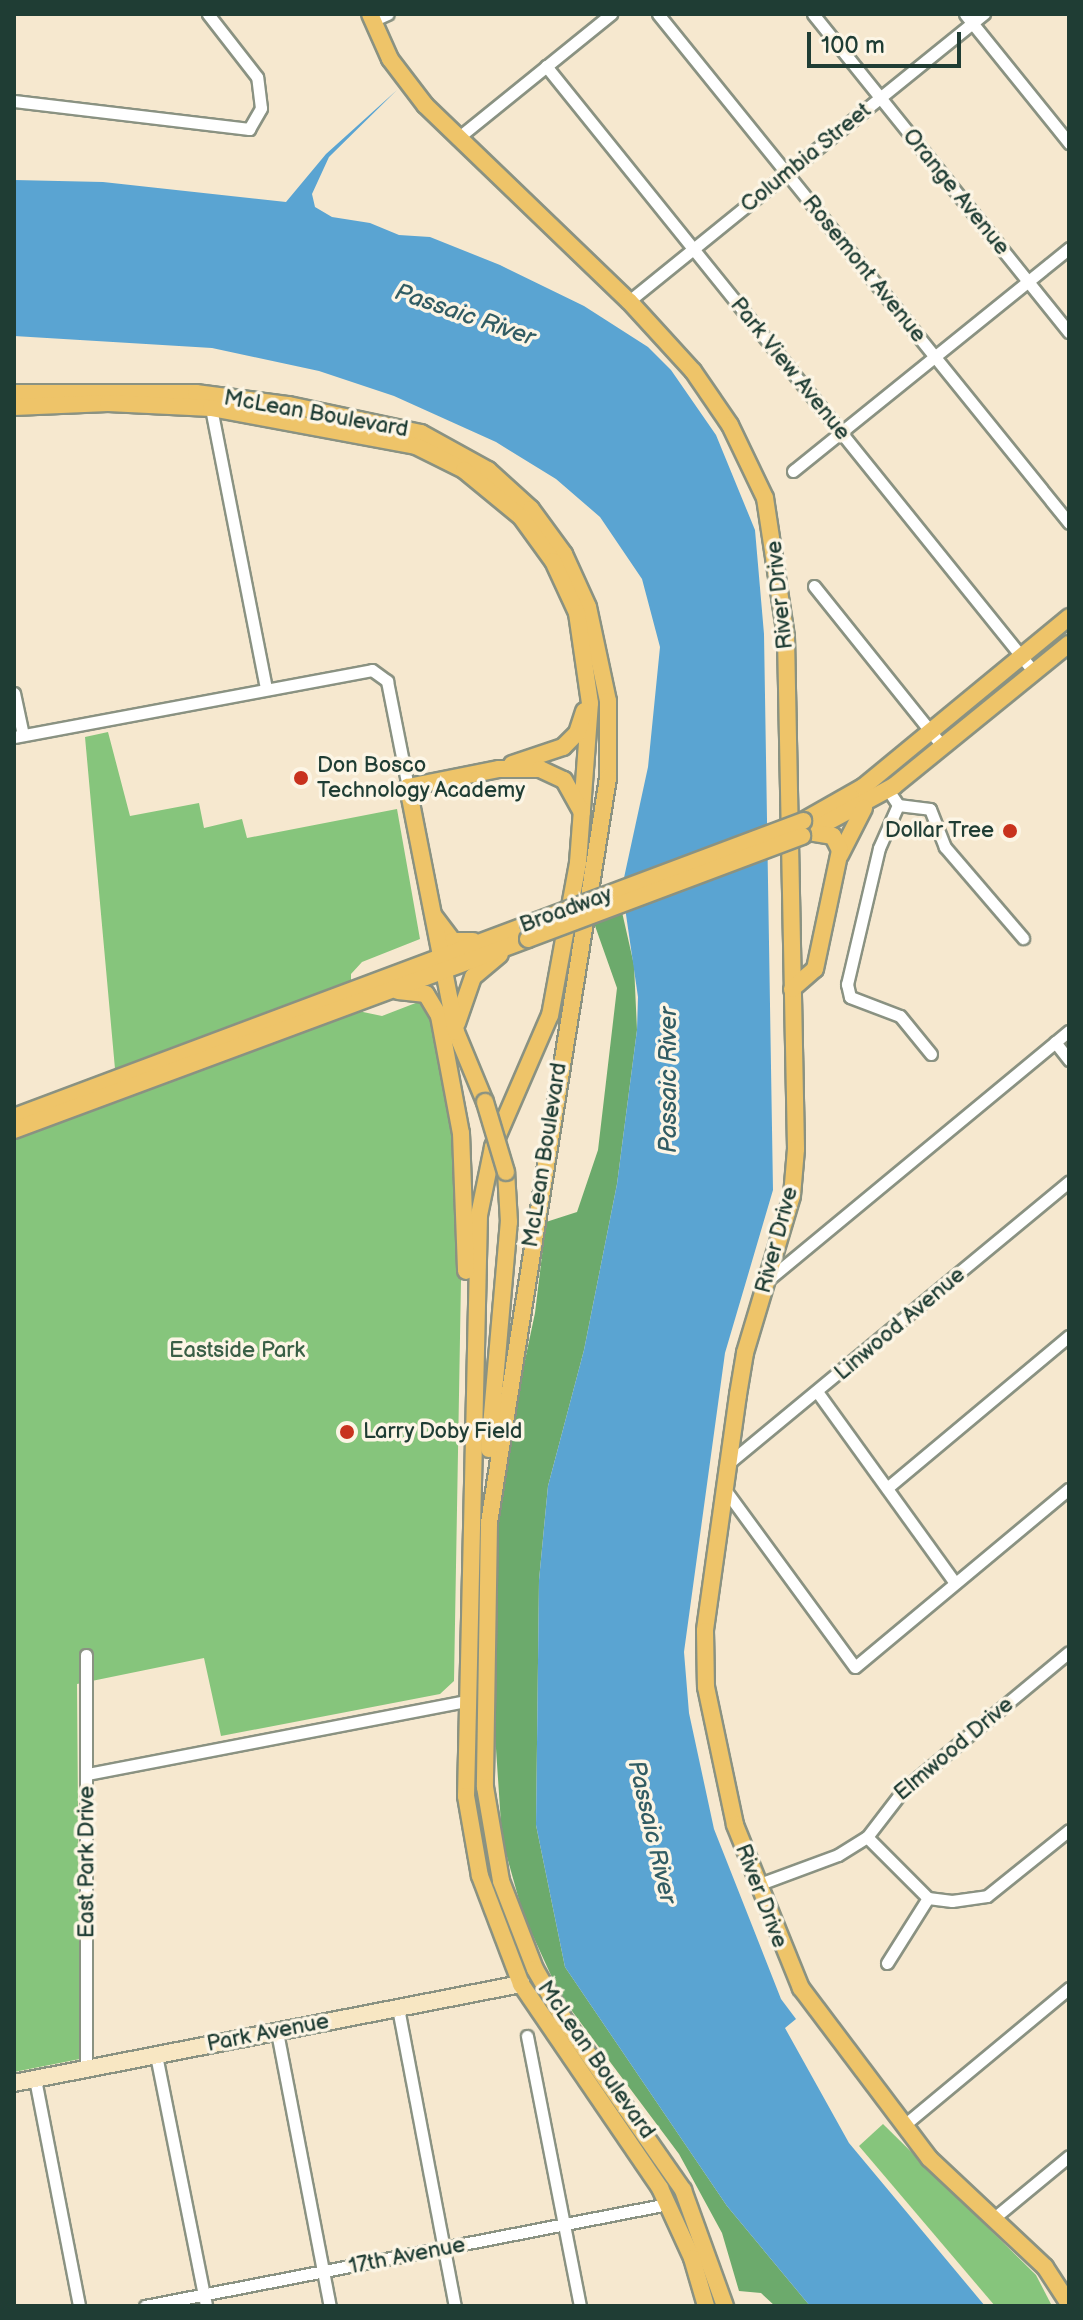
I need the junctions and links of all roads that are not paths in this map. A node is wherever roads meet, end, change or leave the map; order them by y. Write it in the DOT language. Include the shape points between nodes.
graph roads {
  1 [pos="208,14"];
  2 [pos="388,14"];
  3 [pos="611,14"];
  4 [pos="658,14"];
  5 [pos="813,14"];
  6 [pos="984,14"];
  7 [pos="371,18"];
  8 [pos="968,19"];
  9 [pos="546,66"];
  10 [pos="880,98"];
  11 [pos="14,101"];
  12 [pos="454,133"];
  13 [pos="1069,143"];
  14 [pos="787,173"];
  15 [pos="1069,248"];
  16 [pos="693,249"];
  17 [pos="1028,281"];
  18 [pos="629,301"];
  19 [pos="1069,332"];
  20 [pos="935,357"];
  21 [pos="14,393"];
  22 [pos="14,407"];
  23 [pos="211,408"];
  24 [pos="841,432"];
  25 [pos="793,471"];
  26 [pos="1069,523"];
  27 [pos="814,586"];
  28 [pos="1069,617"];
  29 [pos="1069,644"];
  30 [pos="1021,656"];
  31 [pos="1034,672"];
  32 [pos="589,686"];
  33 [pos="266,688"];
  34 [pos="14,693"];
  35 [pos="931,731"];
  36 [pos="18,736"];
  37 [pos="943,747"];
  38 [pos="499,769"];
  39 [pos="408,787"];
  40 [pos="888,790"];
  41 [pos="872,801"];
  42 [pos="898,805"];
  43 [pos="583,818"];
  44 [pos="802,828"];
  45 [pos="839,856"];
  46 [pos="428,906"];
  47 [pos="528,932"];
  48 [pos="1023,938"];
  49 [pos="440,964"];
  50 [pos="792,989"];
  51 [pos="359,993"];
  52 [pos="1069,1031"];
  53 [pos="456,1032"];
  54 [pos="1055,1042"];
  55 [pos="931,1054"];
  56 [pos="1069,1060"];
  57 [pos="14,1117"];
  58 [pos="14,1130"];
  59 [pos="1069,1182"];
  60 [pos="768,1279"];
  61 [pos="1069,1336"];
  62 [pos="473,1378"];
  63 [pos="818,1393"];
  64 [pos="730,1462"];
  65 [pos="887,1488"];
  66 [pos="1069,1489"];
  67 [pos="726,1491"];
  68 [pos="489,1523"];
  69 [pos="955,1583"];
  70 [pos="1069,1652"];
  71 [pos="86,1655"];
  72 [pos="465,1701"];
  73 [pos="87,1774"];
  74 [pos="1069,1830"];
  75 [pos="867,1837"];
  76 [pos="757,1885"];
  77 [pos="928,1898"];
  78 [pos="887,1963"];
  79 [pos="521,1984"];
  80 [pos="1069,1988"];
  81 [pos="398,2008"];
  82 [pos="277,2032"];
  83 [pos="527,2036"];
  84 [pos="156,2055"];
  85 [pos="86,2069"];
  86 [pos="35,2079"];
  87 [pos="14,2083"];
  88 [pos="903,2126"];
  89 [pos="1069,2156"];
  90 [pos="668,2204"];
  91 [pos="994,2218"];
  92 [pos="564,2225"];
  93 [pos="444,2248"];
  94 [pos="324,2272"];
  95 [pos="204,2300"];
  96 [pos="1069,2304"];
  97 [pos="79,2306"];
  98 [pos="145,2306"];
  99 [pos="330,2306"];
  100 [pos="455,2306"];
  101 [pos="580,2306"];
  102 [pos="706,2306"];
  103 [pos="725,2306"];
  1 -- 11 [label="street" via="246,59 261,97 259,119 249,129"];
  2 -- 7 [label="street"];
  3 -- 9 [label="street"];
  4 -- 14 [label="street, Rosemont Avenue"];
  5 -- 10 [label="street, Orange Avenue"];
  6 -- 8 [label="street, Columbia Street"];
  7 -- 12 [label="main road, River Drive" via="400,75"];
  8 -- 10 [label="street, Columbia Street"];
  8 -- 13 [label="street"];
  9 -- 12 [label="street"];
  9 -- 16 [label="street, Park View Avenue"];
  10 -- 14 [label="street, Columbia Street"];
  10 -- 17 [label="street, Orange Avenue"];
  12 -- 18 [label="main road, River Drive"];
  14 -- 16 [label="street, Columbia Street"];
  14 -- 20 [label="street, Rosemont Avenue"];
  15 -- 17 [label="street"];
  16 -- 18 [label="street, Columbia Street"];
  16 -- 24 [label="street, Park View Avenue"];
  17 -- 19 [label="street, Orange Avenue"];
  17 -- 20 [label="street"];
  18 -- 50 [label="main road, River Drive" via="718,405 751,463 771,519 786,648"];
  20 -- 24 [label="street"];
  20 -- 26 [label="street, Rosemont Avenue"];
  21 -- 68 [label="main road, McLean Boulevard" via="109,389 210,394 421,433 472,459 517,495 554,539 581,589 604,673 608,778"];
  22 -- 23 [label="main road, McLean Boulevard" via="108,403"];
  23 -- 32 [label="main road, McLean Boulevard" via="396,440 449,461 481,481 521,517 557,569 579,622"];
  23 -- 33 [label="street"];
  24 -- 25 [label="street"];
  24 -- 30 [label="street, Park View Avenue"];
  27 -- 35 [label="street"];
  28 -- 30 [label="main road, Broadway"];
  29 -- 31 [label="main road, Broadway"];
  30 -- 31 [label="street, Park View Avenue"];
  30 -- 35 [label="main road, Broadway"];
  31 -- 37 [label="main road, Broadway"];
  32 -- 38 [label="main road" via="581,724 571,741"];
  32 -- 43 [label="main road, McLean Boulevard"];
  33 -- 36 [label="street"];
  33 -- 39 [label="street" via="365,671 381,674 389,686"];
  34 -- 36 [label="street"];
  35 -- 37 [label="street"];
  35 -- 44 [label="main road, Broadway"];
  37 -- 40 [label="main road, Broadway"];
  38 -- 39 [label="main road"];
  38 -- 43 [label="main road" via="540,769 557,775 574,794"];
  39 -- 46 [label="main road"];
  40 -- 41 [label="main road, Broadway"];
  40 -- 42 [label="street"];
  41 -- 44 [label="main road, Broadway"];
  41 -- 45 [label="main road"];
  42 -- 48 [label="street" via="930,809 945,847"];
  42 -- 55 [label="street" via="879,848 847,984 850,997 900,1016"];
  43 -- 62 [label="main road, McLean Boulevard" via="548,1023 499,1130 483,1180"];
  44 -- 45 [label="main road" via="827,833 838,843"];
  44 -- 47 [label="main road, Broadway, bridge"];
  45 -- 50 [label="main road" via="815,969"];
  46 -- 47 [label="main road" via="443,932 465,943"];
  46 -- 49 [label="main road"];
  47 -- 49 [label="main road, Broadway"];
  47 -- 53 [label="main road" via="473,977 461,1001"];
  49 -- 51 [label="main road, Broadway"];
  49 -- 53 [label="main road"];
  50 -- 60 [label="main road, River Drive" via="792,1196"];
  51 -- 57 [label="main road, Broadway"];
  51 -- 58 [label="main road, Broadway"];
  51 -- 62 [label="main road" via="417,989 439,1016 461,1133 465,1320"];
  52 -- 54 [label="street"];
  53 -- 68 [label="main road, bridge" via="506,1172 509,1222 493,1390"];
  54 -- 56 [label="street"];
  54 -- 60 [label="street"];
  59 -- 63 [label="street, Linwood Avenue"];
  60 -- 64 [label="main road, River Drive" via="745,1353"];
  61 -- 65 [label="street"];
  62 -- 72 [label="main road, McLean Boulevard"];
  63 -- 64 [label="street, Linwood Avenue"];
  63 -- 65 [label="street"];
  64 -- 67 [label="main road, River Drive"];
  65 -- 69 [label="street"];
  66 -- 69 [label="street"];
  67 -- 69 [label="street" via="855,1667"];
  67 -- 76 [label="main road, River Drive" via="705,1631 706,1687 735,1825"];
  68 -- 103 [label="main road, McLean Boulevard" via="484,1768 493,1844 507,1899 552,2001 683,2190"];
  70 -- 75 [label="street, Elmwood Drive" via="904,1789"];
  71 -- 73 [label="street, East Park Drive"];
  72 -- 73 [label="street"];
  72 -- 79 [label="main road, McLean Boulevard" via="465,1772 474,1853"];
  73 -- 85 [label="street, East Park Drive"];
  74 -- 77 [label="street" via="987,1896"];
  75 -- 76 [label="street, Elmwood Drive" via="838,1855"];
  75 -- 77 [label="street"];
  76 -- 88 [label="main road, River Drive" via="801,1988"];
  77 -- 78 [label="street"];
  79 -- 81 [label="street, Park Avenue"];
  79 -- 90 [label="main road, McLean Boulevard"];
  80 -- 88 [label="street"];
  81 -- 82 [label="street, Park Avenue"];
  81 -- 93 [label="street"];
  82 -- 84 [label="street, Park Avenue"];
  82 -- 94 [label="street"];
  83 -- 92 [label="street"];
  84 -- 85 [label="street, Park Avenue"];
  84 -- 95 [label="street"];
  85 -- 86 [label="street, Park Avenue"];
  86 -- 87 [label="street, Park Avenue"];
  86 -- 97 [label="street"];
  88 -- 91 [label="main road, River Drive" via="948,2178"];
  89 -- 91 [label="street"];
  90 -- 92 [label="street, 17th Avenue"];
  90 -- 102 [label="main road, McLean Boulevard"];
  91 -- 96 [label="main road, River Drive" via="1045,2267"];
  92 -- 93 [label="street, 17th Avenue"];
  92 -- 101 [label="street"];
  93 -- 94 [label="street, 17th Avenue"];
  93 -- 100 [label="street"];
  94 -- 95 [label="street, 17th Avenue"];
  94 -- 99 [label="street"];
  95 -- 98 [label="street, 17th Avenue"];
}
